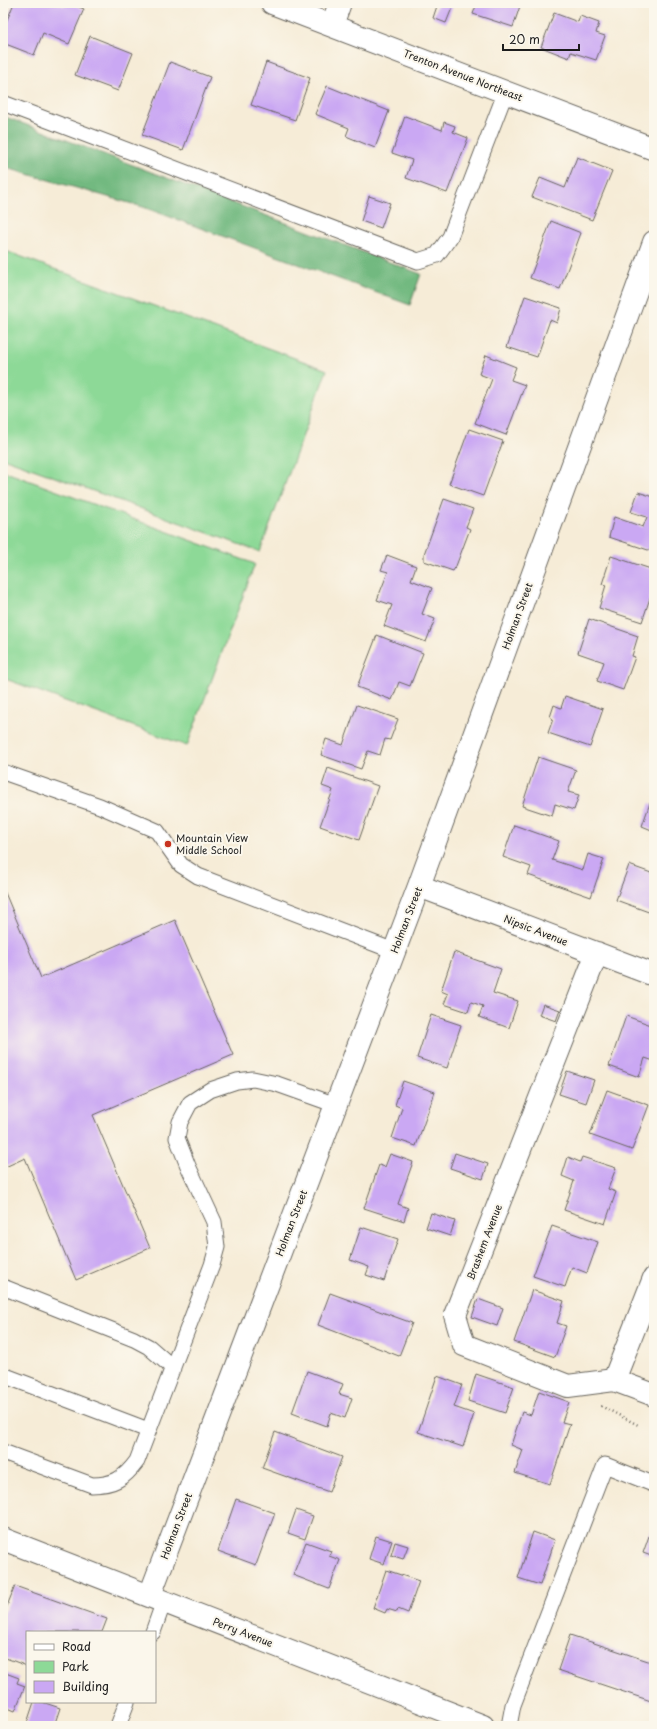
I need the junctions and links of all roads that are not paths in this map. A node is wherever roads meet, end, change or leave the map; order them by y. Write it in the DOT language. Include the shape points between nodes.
graph roads {
  1 [pos="272,3"];
  2 [pos="340,3"];
  3 [pos="332,25"];
  4 [pos="506,91"];
  5 [pos="3,103"];
  6 [pos="654,149"];
  7 [pos="654,242"];
  8 [pos="3,772"];
  9 [pos="419,886"];
  10 [pos="394,951"];
  11 [pos="597,953"];
  12 [pos="654,975"];
  13 [pos="336,1104"];
  14 [pos="654,1278"];
  15 [pos="3,1287"];
  16 [pos="173,1368"];
  17 [pos="3,1375"];
  18 [pos="614,1380"];
  19 [pos="654,1394"];
  20 [pos="148,1430"];
  21 [pos="3,1452"];
  22 [pos="653,1484"];
  23 [pos="3,1539"];
  24 [pos="157,1598"];
  25 [pos="153,1631"];
  26 [pos="127,1703"];
  27 [pos="118,1726"];
  28 [pos="483,1726"];
  29 [pos="509,1726"];
  1 -- 3 [label="street, Trenton Avenue Northeast"];
  2 -- 3 [label="street"];
  3 -- 4 [label="street, Trenton Avenue Northeast"];
  4 -- 5 [label="lane" via="450,237 437,254 418,261"];
  4 -- 6 [label="street, Trenton Avenue Northeast"];
  7 -- 9 [label="street, Holman Street"];
  8 -- 10 [label="lane" via="100,806 157,831 182,866 198,876"];
  9 -- 10 [label="street, Holman Street"];
  9 -- 11 [label="street, Nipsic Avenue"];
  10 -- 13 [label="street, Holman Street"];
  11 -- 12 [label="street, Nipsic Avenue"];
  11 -- 18 [label="street, Brashem Avenue" via="455,1314 464,1345 568,1386"];
  13 -- 16 [label="lane" via="277,1084 253,1079 237,1080 210,1090 190,1103 180,1122 178,1138 214,1222 217,1247"];
  13 -- 24 [label="street, Holman Street"];
  14 -- 18 [label="street"];
  15 -- 16 [label="lane" via="134,1339 149,1347"];
  16 -- 20 [label="lane"];
  17 -- 20 [label="lane"];
  18 -- 19 [label="street, Brashem Avenue"];
  20 -- 21 [label="lane" via="137,1461 129,1472 106,1485 92,1485"];
  22 -- 29 [label="lane" via="605,1465 516,1697"];
  23 -- 24 [label="street, Perry Avenue"];
  24 -- 25 [label="lane"];
  24 -- 28 [label="street, Perry Avenue"];
  26 -- 27 [label="lane"];
}
